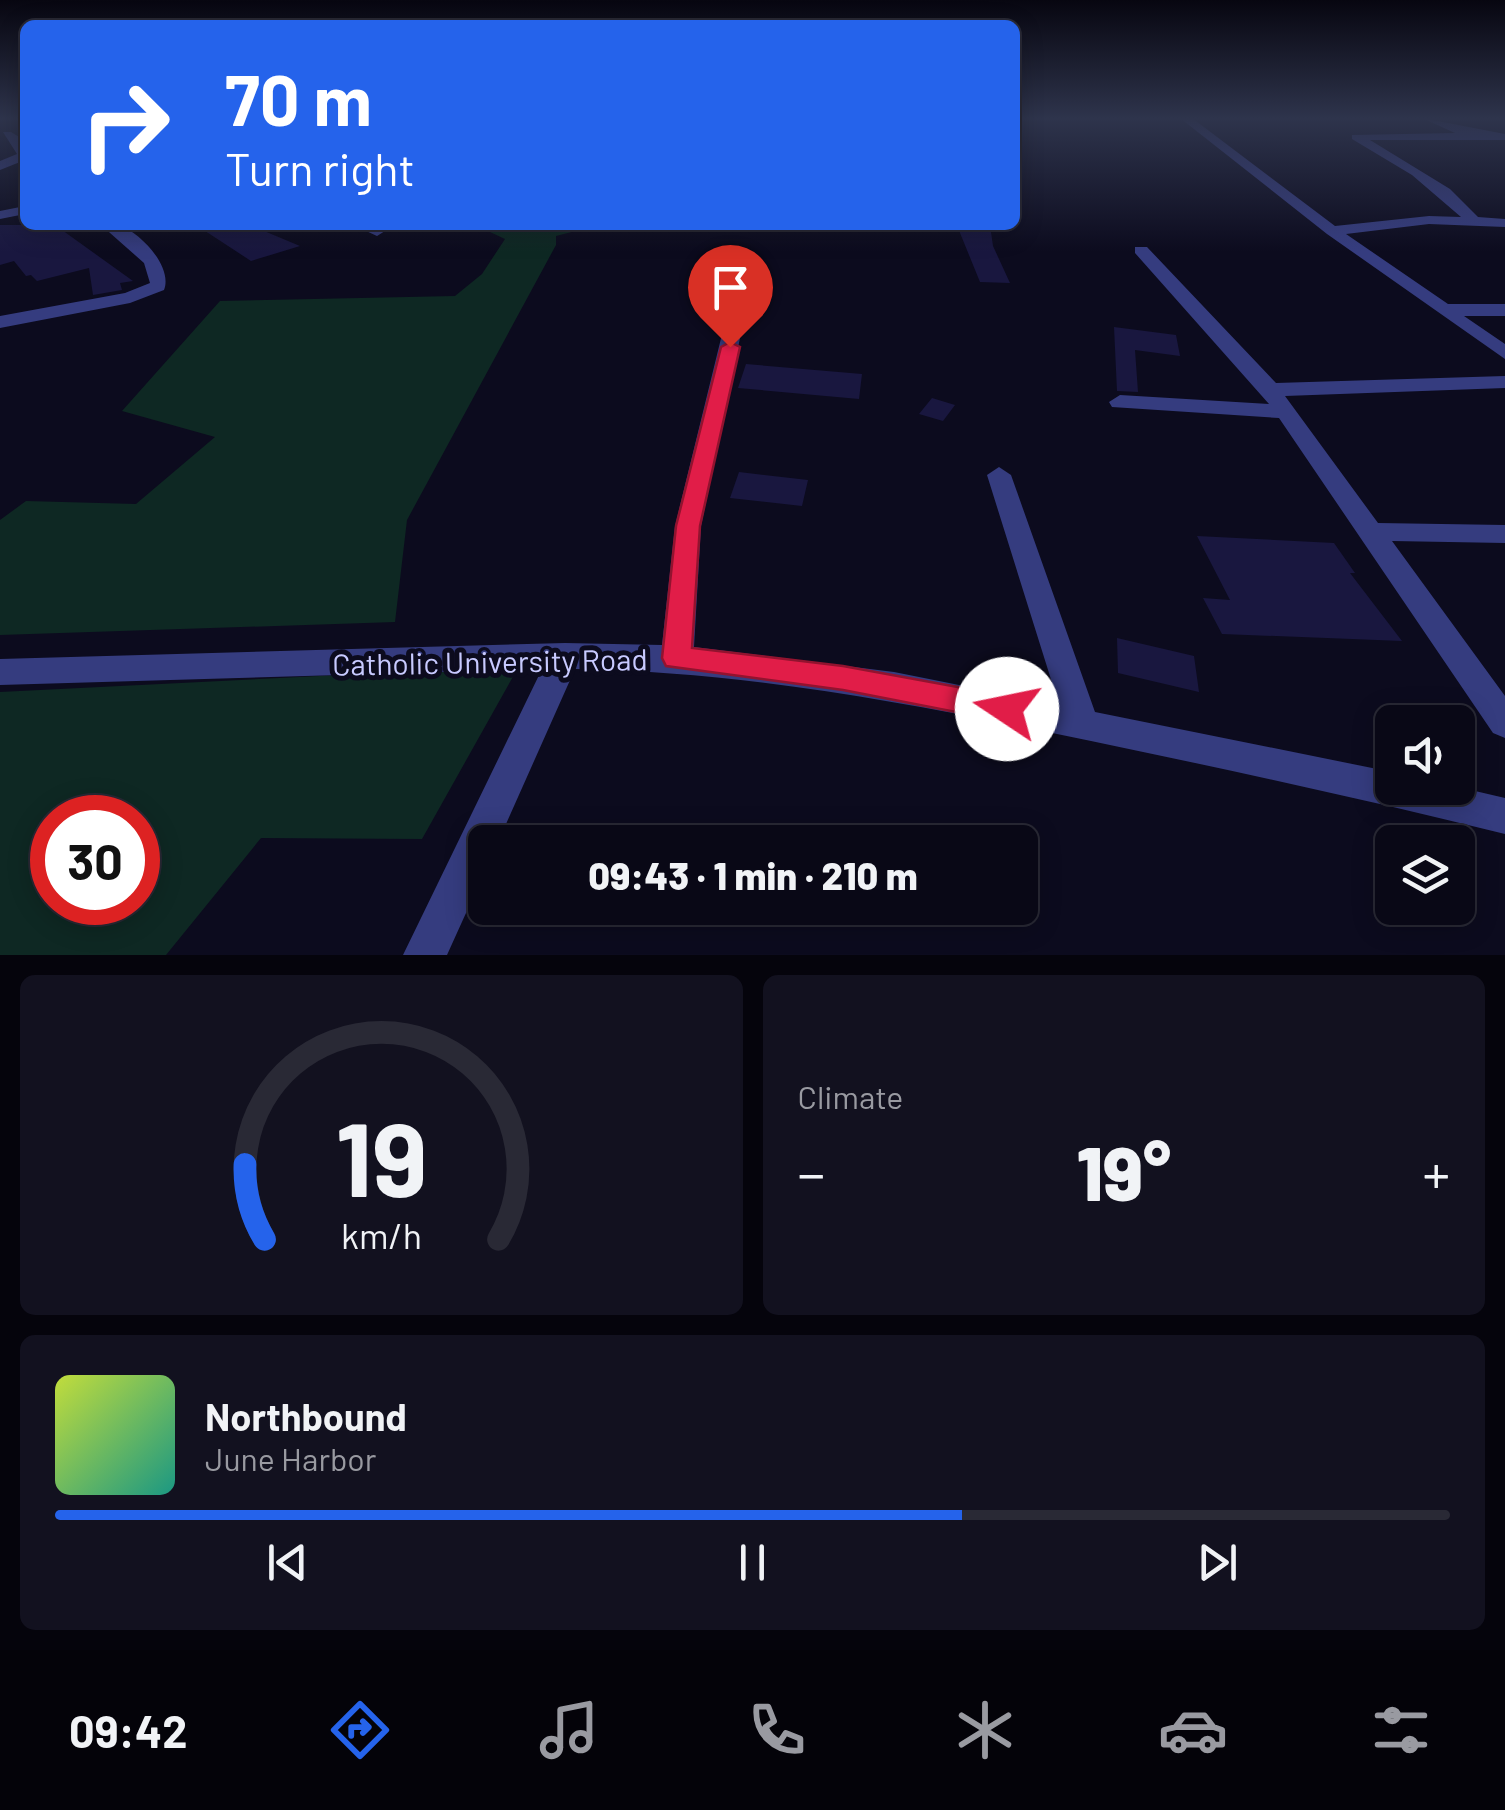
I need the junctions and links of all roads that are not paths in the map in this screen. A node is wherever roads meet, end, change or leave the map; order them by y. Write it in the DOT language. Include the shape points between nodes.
graph roads {
  1 [pos="1243,163"];
  2 [pos="1401,163"];
  3 [pos="1472,220"];
  4 [pos="1505,223"];
  5 [pos="115,230"];
  6 [pos="374,230"];
  7 [pos="377,231"];
  8 [pos="1332,231"];
  9 [pos="1141,250"];
  10 [pos="748,261"];
  11 [pos="1443,310"];
  12 [pos="1505,310"];
  13 [pos="0,322"];
  14 [pos="1505,353"];
  15 [pos="1505,382"];
  16 [pos="1270,390"];
  17 [pos="1120,402"];
  18 [pos="1283,412"];
  19 [pos="999,475"];
  20 [pos="1373,532"];
  21 [pos="1505,534"];
  22 [pos="564,656"];
  23 [pos="676,658"];
  24 [pos="0,672"];
  25 [pos="1082,724"];
  26 [pos="1505,724"];
  27 [pos="1505,816"];
  28 [pos="425,955"];
  1 -- 8 [label="street"];
  2 -- 3 [label="street"];
  3 -- 4 [label="street"];
  3 -- 8 [label="street"];
  5 -- 13 [label="street" via="158,268 158,286 130,298"];
  6 -- 7 [label="street"];
  8 -- 11 [label="street"];
  9 -- 16 [label="street"];
  10 -- 23 [label="street" via="688,526"];
  11 -- 12 [label="street"];
  11 -- 14 [label="street"];
  15 -- 16 [label="street"];
  16 -- 18 [label="street"];
  17 -- 18 [label="street"];
  18 -- 20 [label="street"];
  19 -- 25 [label="street"];
  20 -- 21 [label="street"];
  20 -- 26 [label="street"];
  22 -- 23 [label="street, Catholic University Road"];
  22 -- 24 [label="street, Catholic University Road"];
  22 -- 28 [label="street"];
  23 -- 25 [label="street, Catholic University Road" via="894,686"];
  25 -- 27 [label="street, Catholic University Road"];
}
